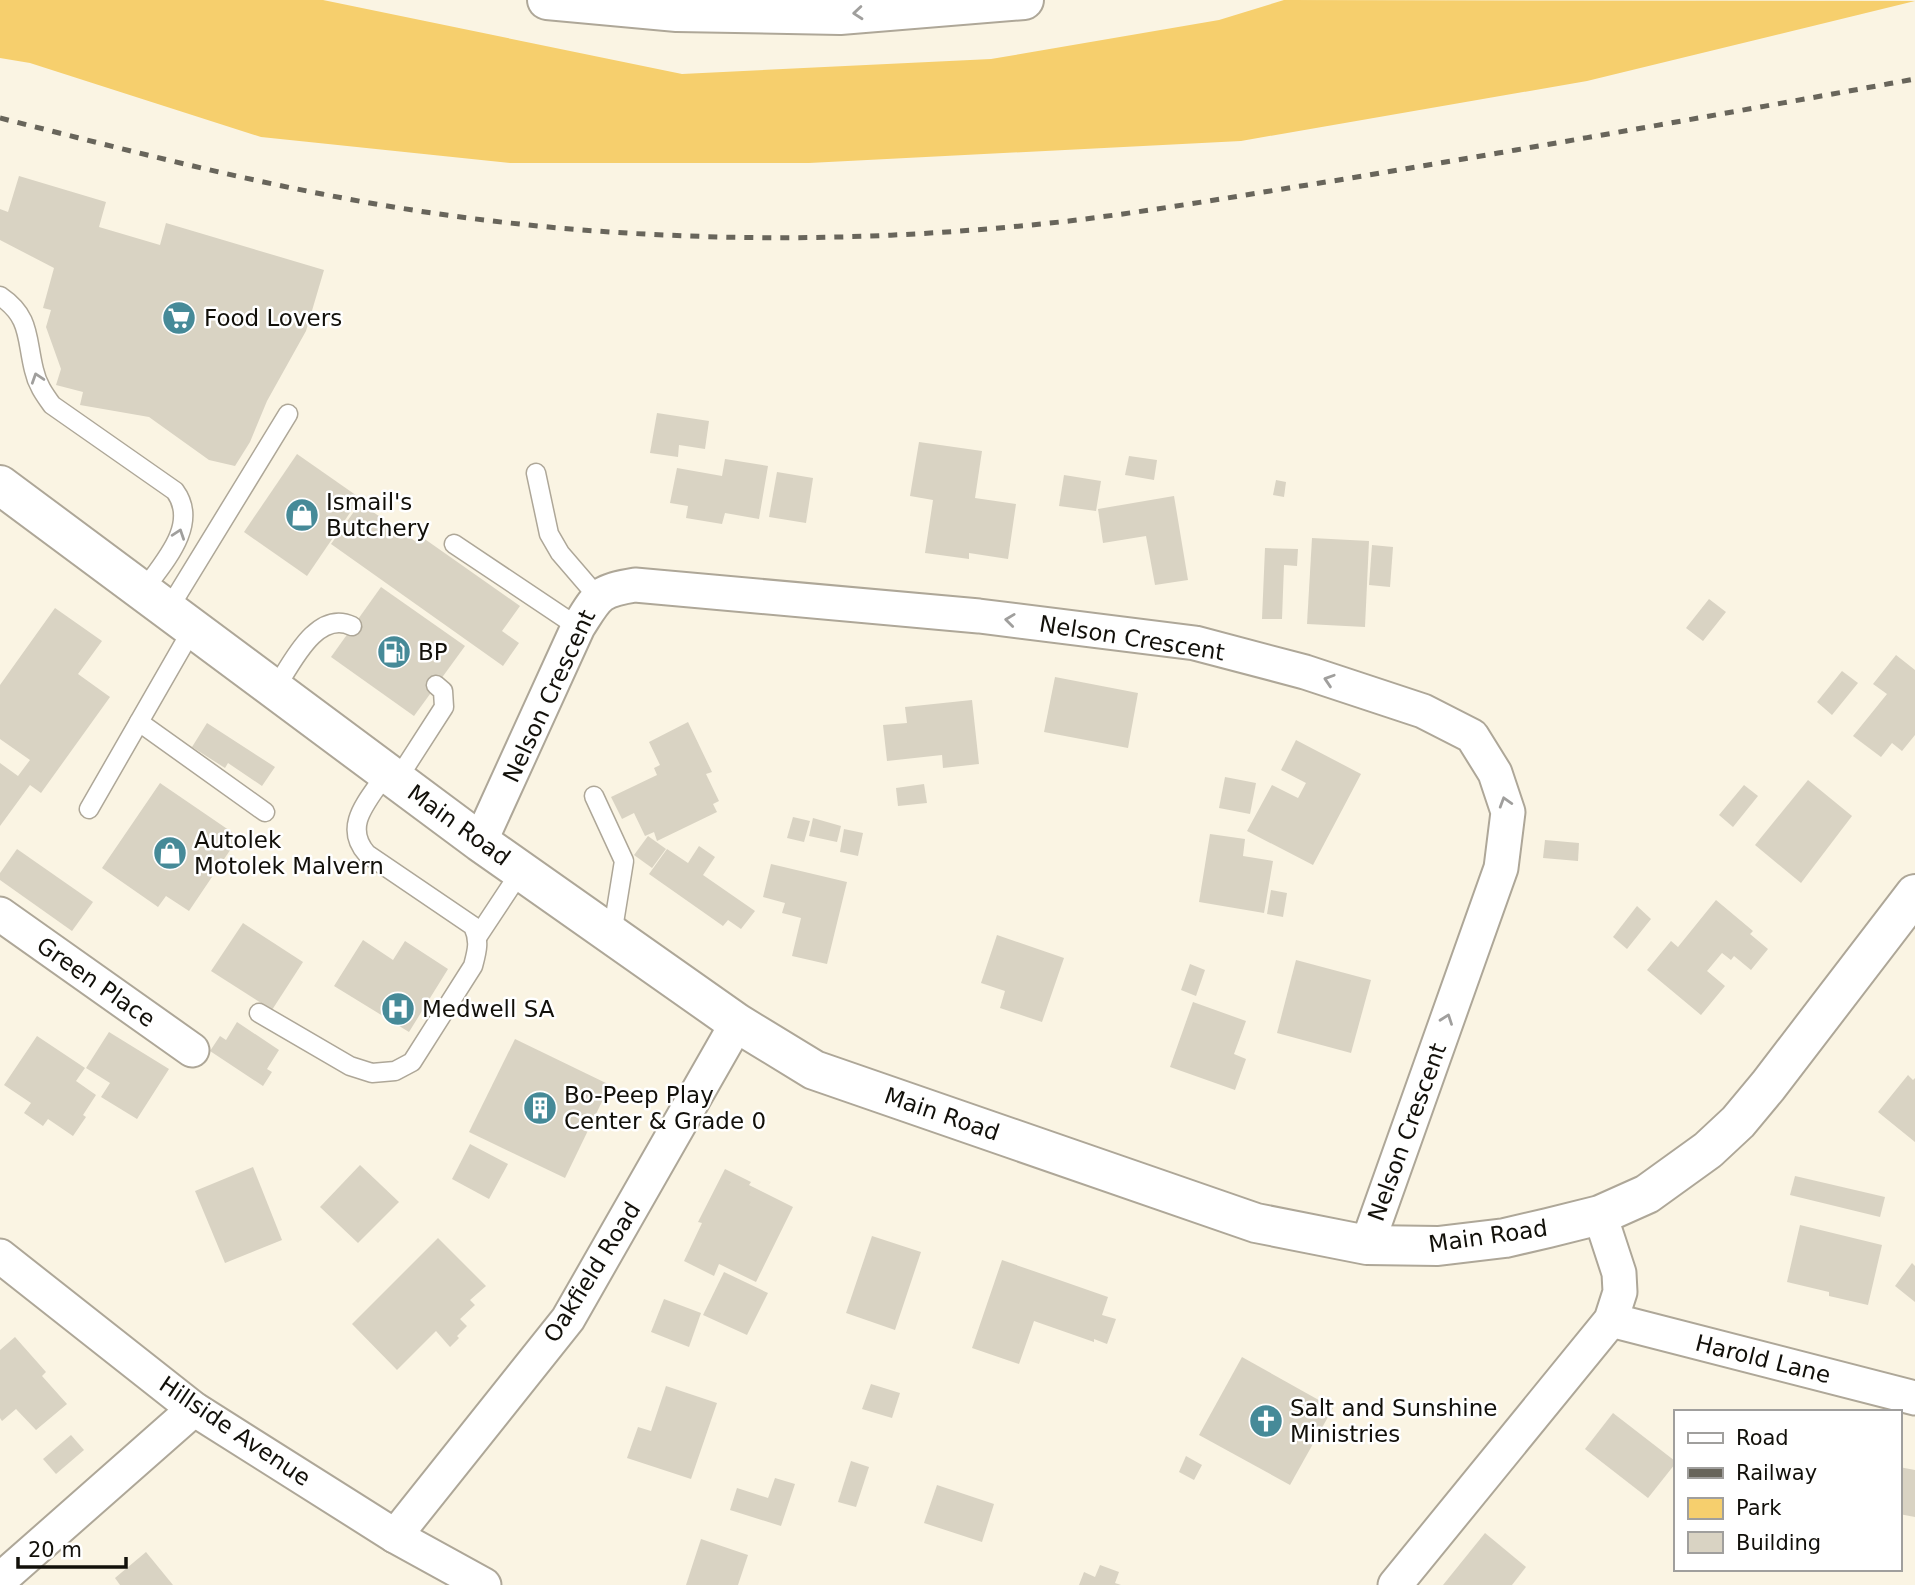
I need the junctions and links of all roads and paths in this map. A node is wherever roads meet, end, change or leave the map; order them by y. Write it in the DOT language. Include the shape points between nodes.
graph roads {
  1 [pos="547,0"];
  2 [pos="1024,0"];
  3 [pos="0,296"];
  4 [pos="288,414"];
  5 [pos="536,473"];
  6 [pos="0,485"];
  7 [pos="454,544"];
  8 [pos="597,596"];
  9 [pos="168,610"];
  10 [pos="352,626"];
  11 [pos="578,627"];
  12 [pos="436,685"];
  13 [pos="275,689"];
  14 [pos="139,722"];
  15 [pos="392,776"];
  16 [pos="594,796"];
  17 [pos="89,809"];
  18 [pos="265,812"];
  19 [pos="480,842"];
  20 [pos="522,871"];
  21 [pos="1915,894"];
  22 [pos="0,914"];
  23 [pos="612,935"];
  24 [pos="478,936"];
  25 [pos="259,1013"];
  26 [pos="737,1023"];
  27 [pos="192,1049"];
  28 [pos="1600,1215"];
  29 [pos="1367,1245"];
  30 [pos="0,1256"];
  31 [pos="1611,1320"];
  32 [pos="1915,1398"];
  33 [pos="194,1409"];
  34 [pos="395,1536"];
  35 [pos="0,1580"];
  36 [pos="484,1585"];
  37 [pos="1395,1585"];
  2 -- 1 [label="main road, one-way" via="840,15 677,12"];
  9 -- 3 [label="lane, one-way" via="175,545 183,527 181,499 52,405 34,372 22,317"];
  4 -- 9 [label="lane"];
  5 -- 8 [label="lane" via="549,534"];
  6 -- 9 [label="main road, Main Road"];
  7 -- 11 [label="lane"];
  8 -- 11 [label="street, Nelson Crescent"];
  29 -- 8 [label="street, Nelson Crescent, one-way" via="1501,869 1508,812 1495,773 1472,736 1423,711 1305,672 1195,643 979,615 635,585"];
  9 -- 13 [label="main road, Main Road"];
  9 -- 14 [label="lane"];
  10 -- 13 [label="lane" via="342,622 313,632"];
  11 -- 19 [label="street, Nelson Crescent"];
  12 -- 15 [label="lane" via="443,691 444,707"];
  13 -- 15 [label="main road, Main Road"];
  14 -- 17 [label="lane"];
  14 -- 18 [label="lane"];
  15 -- 19 [label="main road, Main Road"];
  15 -- 24 [label="lane" via="356,826 358,844 473,926"];
  16 -- 23 [label="lane" via="624,861"];
  19 -- 20 [label="main road, Main Road"];
  20 -- 23 [label="main road, Main Road"];
  20 -- 24 [label="lane"];
  21 -- 28 [label="main road, Main Road" via="1738,1122 1647,1194"];
  22 -- 27 [label="street, Green Place"];
  23 -- 26 [label="main road, Main Road"];
  24 -- 25 [label="lane" via="472,966 412,1062 395,1071 372,1073 351,1066"];
  26 -- 29 [label="main road, Main Road" via="814,1070 1256,1223"];
  26 -- 34 [label="street, Oakfield Road" via="568,1319"];
  28 -- 29 [label="main road, Main Road" via="1505,1238 1438,1246"];
  28 -- 31 [label="street" via="1619,1273 1620,1292"];
  30 -- 33 [label="street, Hillside Avenue"];
  31 -- 32 [label="street, Harold Lane"];
  31 -- 37 [label="street"];
  33 -- 34 [label="street, Hillside Avenue"];
  33 -- 35 [label="street"];
  34 -- 36 [label="street, Hillside Avenue"];
}
